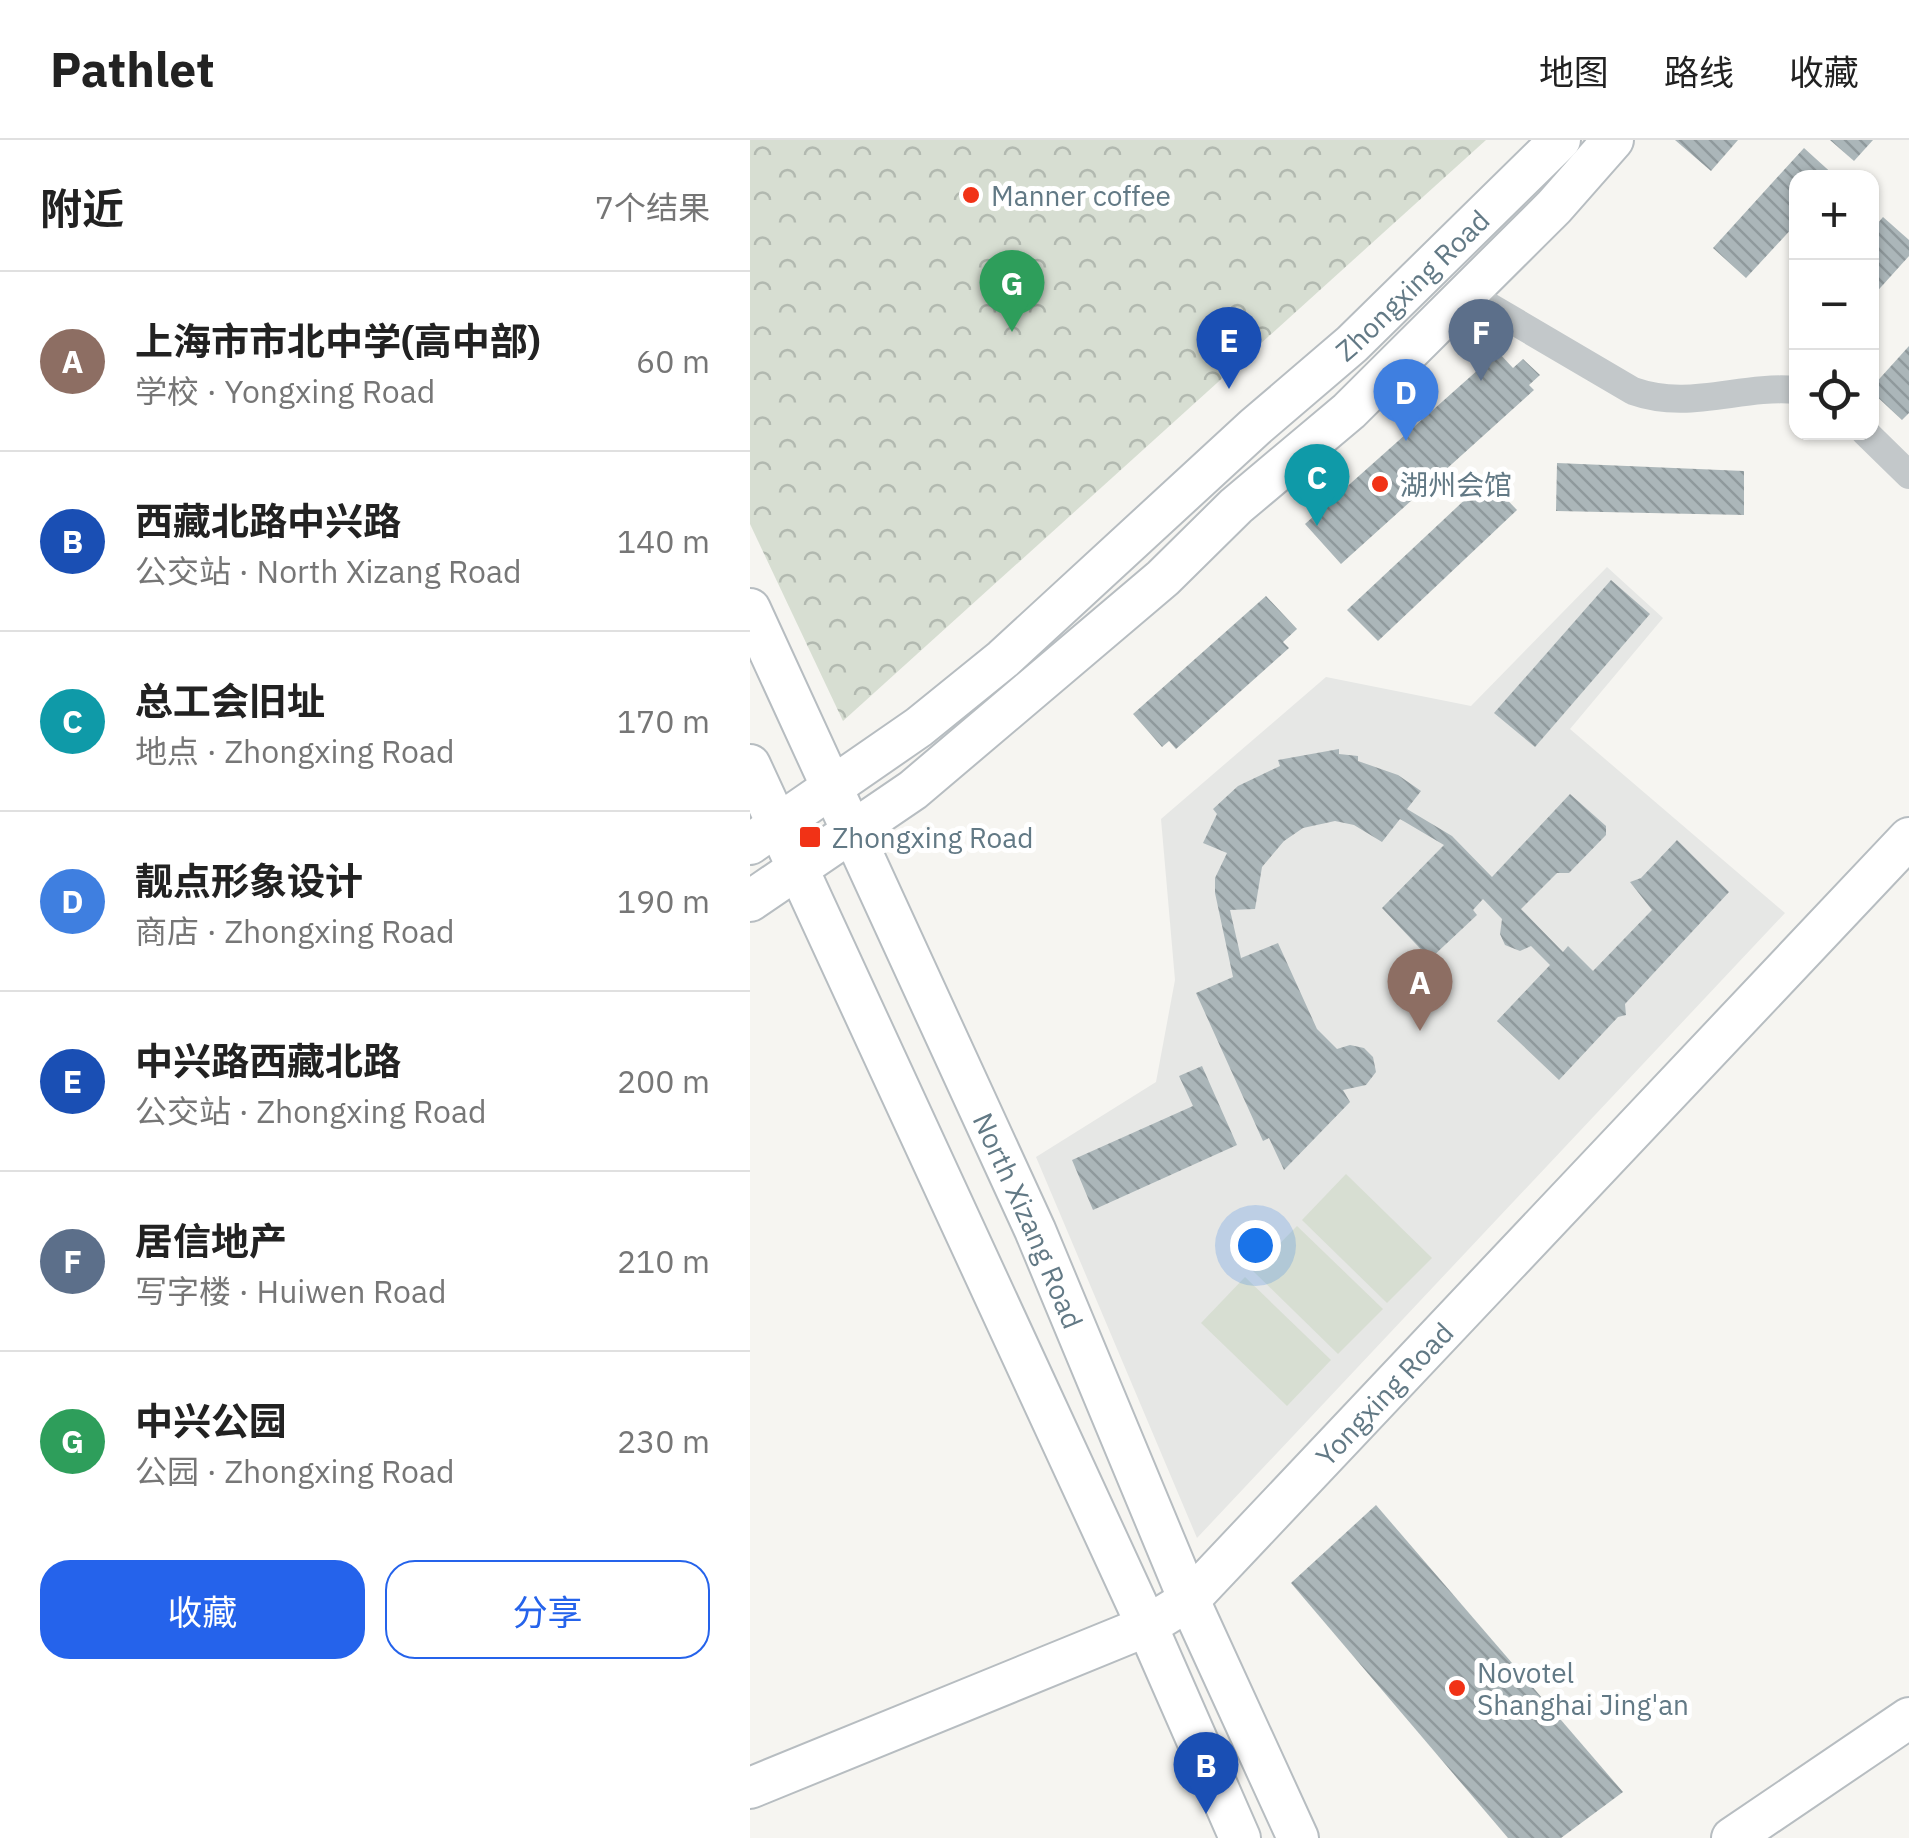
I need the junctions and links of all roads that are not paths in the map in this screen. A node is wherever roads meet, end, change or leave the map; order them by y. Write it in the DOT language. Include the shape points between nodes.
graph roads {
  1 [pos="1613,140"];
  2 [pos="1558,141"];
  3 [pos="1587,171"];
  4 [pos="1468,294"];
  5 [pos="1789,391"];
  6 [pos="1873,440"];
  7 [pos="1909,474"];
  8 [pos="750,608"];
  9 [pos="750,765"];
  10 [pos="833,788"];
  11 [pos="854,832"];
  12 [pos="764,834"];
  13 [pos="1909,838"];
  14 [pos="800,869"];
  15 [pos="750,901"];
  16 [pos="1189,1600"];
  17 [pos="1147,1626"];
  18 [pos="1909,1718"];
  19 [pos="750,1788"];
  20 [pos="1753,1834"];
  21 [pos="1240,1838"];
  22 [pos="1298,1838"];
  1 -- 3 [label="main road, Zhongxing Road"];
  2 -- 3 [label="street"];
  2 -- 10 [label="main road, Zhongxing Road" via="1377,320 1104,569 933,716"];
  3 -- 4 [label="main road, Zhongxing Road"];
  4 -- 5 [label="street" via="1653,398"];
  4 -- 11 [label="main road, Zhongxing Road" via="1348,411 1058,670"];
  6 -- 7 [label="street"];
  8 -- 10 [label="main road, North Xizang Road"];
  9 -- 12 [label="main road"];
  10 -- 11 [label="main road, North Xizang Road"];
  10 -- 12 [label="main road, Zhongxing Road"];
  11 -- 14 [label="main road, Zhongxing Road"];
  11 -- 16 [label="main road, North Xizang Road" via="1034,1230"];
  12 -- 14 [label="main road"];
  13 -- 16 [label="main road, Yongxing Road"];
  14 -- 15 [label="main road, Zhongxing Road"];
  14 -- 17 [label="main road"];
  16 -- 17 [label="main road, Yongxing Road"];
  16 -- 22 [label="main road, North Xizang Road"];
  17 -- 19 [label="main road, Yongxing Road"];
  17 -- 21 [label="main road"];
  18 -- 20 [label="main road"];
}
